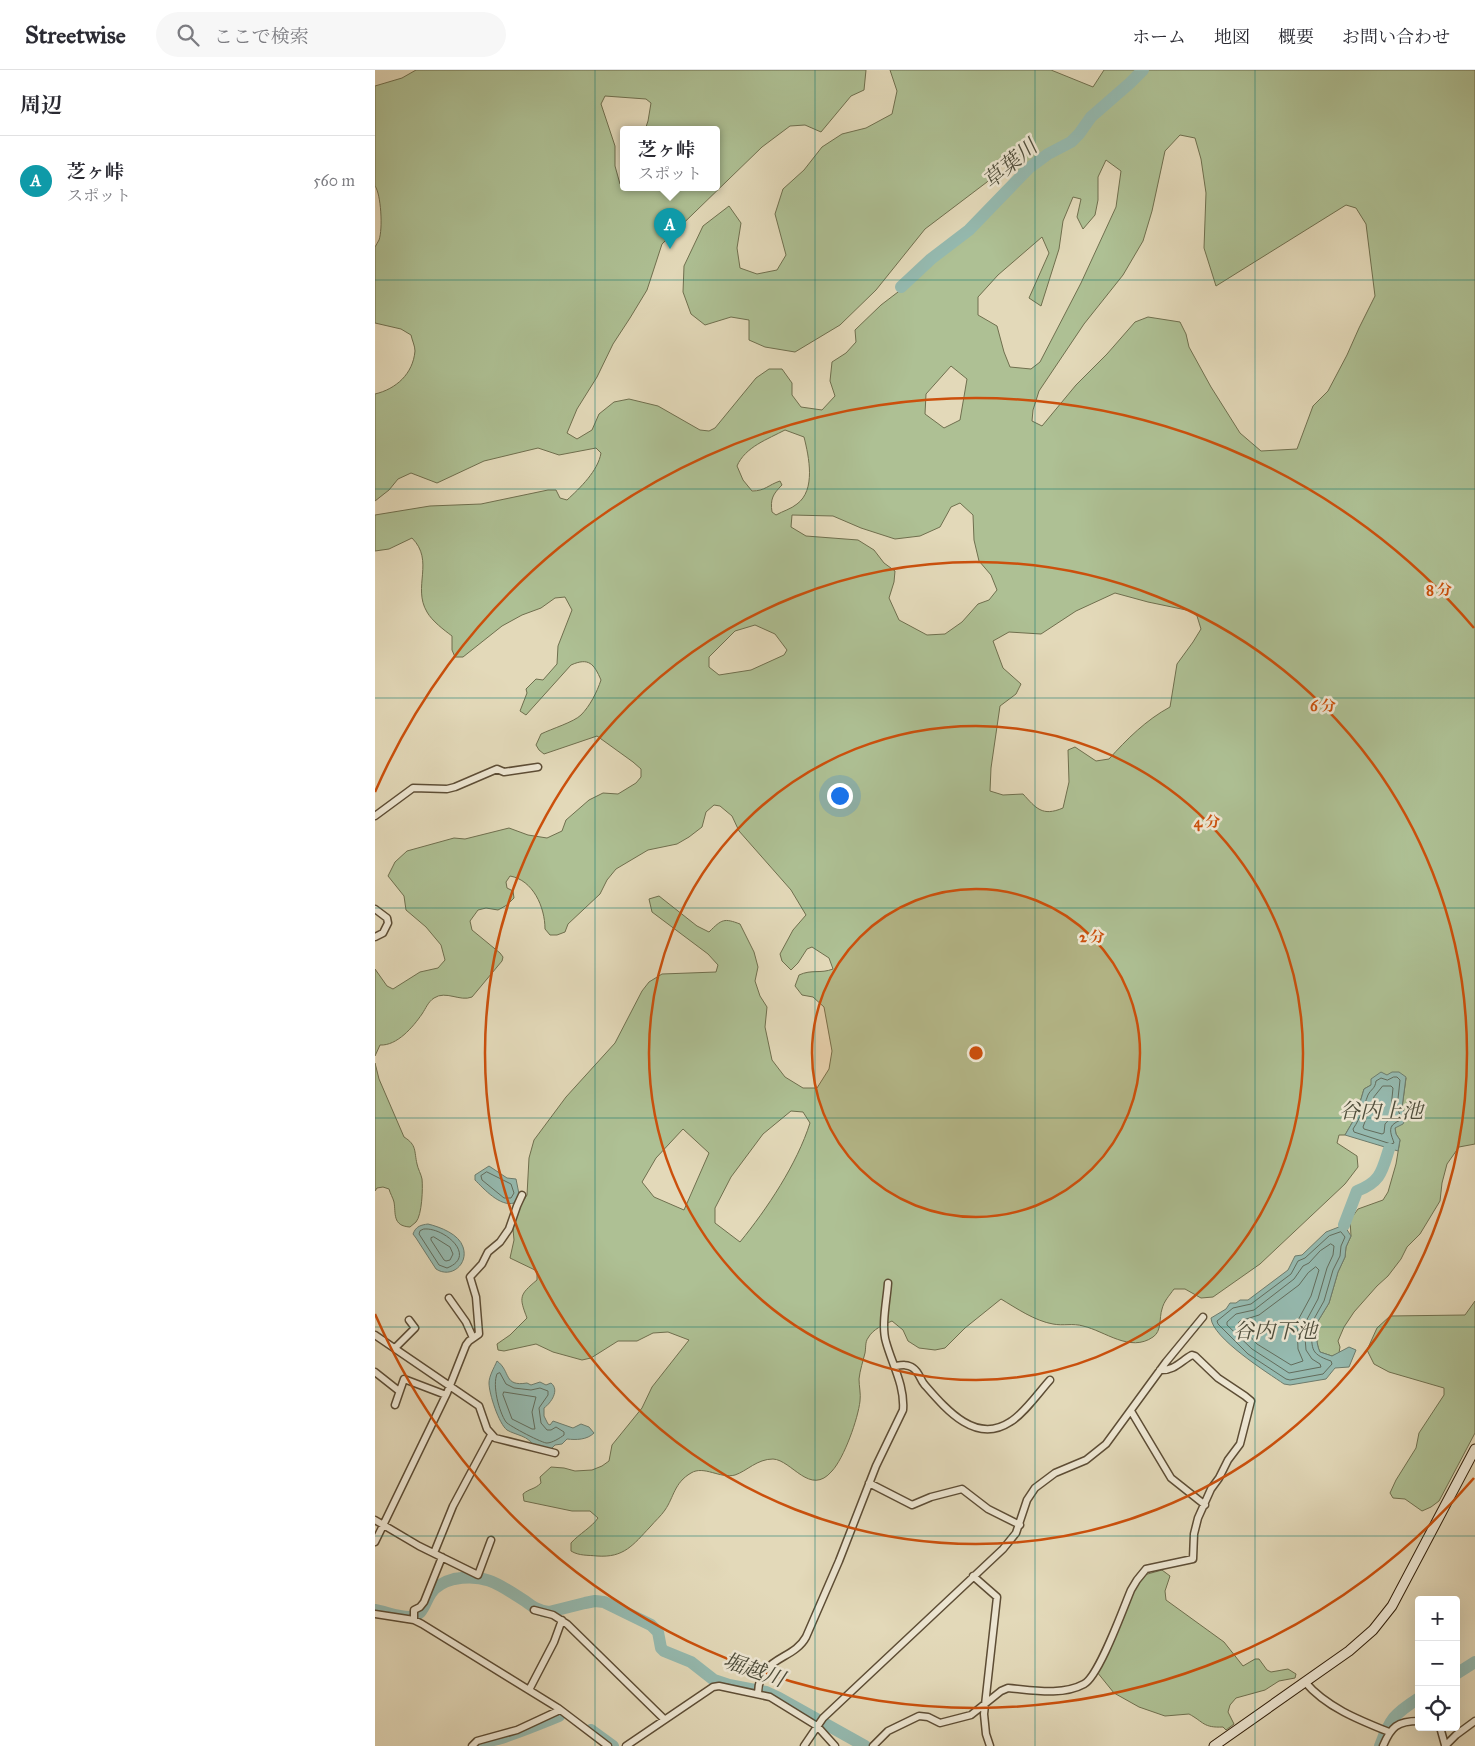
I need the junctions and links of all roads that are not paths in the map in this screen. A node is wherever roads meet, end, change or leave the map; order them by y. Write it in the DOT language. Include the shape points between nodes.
graph roads {
  1 [pos="538,767"];
  2 [pos="375,816"];
  3 [pos="375,909"];
  4 [pos="375,937"];
  5 [pos="522,1195"];
  6 [pos="888,1283"];
  7 [pos="449,1298"];
  8 [pos="1203,1317"];
  9 [pos="409,1320"];
  10 [pos="375,1335"];
  11 [pos="473,1338"];
  12 [pos="395,1348"];
  13 [pos="895,1366"];
  14 [pos="1160,1370"];
  15 [pos="375,1372"];
  16 [pos="1050,1380"];
  17 [pos="449,1386"];
  18 [pos="399,1390"];
  19 [pos="446,1395"];
  20 [pos="395,1405"];
  21 [pos="1131,1411"];
  22 [pos="491,1435"];
  23 [pos="1475,1449"];
  24 [pos="555,1454"];
  25 [pos="869,1483"];
  26 [pos="1205,1505"];
  27 [pos="375,1520"];
  28 [pos="383,1525"];
  29 [pos="1020,1525"];
  30 [pos="491,1540"];
  31 [pos="375,1542"];
  32 [pos="434,1553"];
  33 [pos="442,1557"];
  34 [pos="973,1576"];
  35 [pos="534,1610"];
  36 [pos="375,1614"];
  37 [pos="414,1617"];
  38 [pos="561,1620"];
  39 [pos="1305,1682"];
  40 [pos="529,1690"];
  41 [pos="758,1691"];
  42 [pos="986,1705"];
  43 [pos="560,1710"];
  44 [pos="664,1719"];
  45 [pos="1475,1721"];
  46 [pos="820,1722"];
  47 [pos="1415,1722"];
  48 [pos="1386,1731"];
  49 [pos="1441,1731"];
  50 [pos="472,1746"];
  51 [pos="608,1746"];
  52 [pos="626,1746"];
  53 [pos="804,1746"];
  54 [pos="835,1746"];
  55 [pos="873,1746"];
  56 [pos="990,1746"];
  57 [pos="1214,1746"];
  58 [pos="1383,1746"];
  59 [pos="1445,1746"];
  1 -- 2 [label="street" via="505,772 497,769 447,789 413,788"];
  3 -- 4 [label="street" via="387,918 388,923 383,933"];
  5 -- 11 [label="street" via="509,1229 469,1277 476,1297 480,1330"];
  6 -- 13 [label="street" via="885,1340"];
  7 -- 11 [label="street"];
  8 -- 14 [label="street"];
  9 -- 12 [label="street" via="415,1328"];
  10 -- 12 [label="street"];
  11 -- 17 [label="street" via="466,1345"];
  12 -- 17 [label="street"];
  13 -- 16 [label="street" via="905,1364 915,1369 950,1412 967,1425 986,1429 1003,1426 1015,1419"];
  13 -- 25 [label="street" via="903,1410"];
  14 -- 21 [label="street"];
  14 -- 26 [label="street" via="1172,1368 1195,1356 1217,1378 1251,1402 1241,1444 1208,1494"];
  15 -- 18 [label="street"];
  17 -- 19 [label="street"];
  17 -- 22 [label="street" via="479,1406"];
  18 -- 19 [label="street" via="404,1379"];
  18 -- 20 [label="street"];
  19 -- 28 [label="street"];
  21 -- 26 [label="street" via="1171,1478"];
  21 -- 29 [label="street" via="1098,1451 1055,1473 1035,1488 1027,1500"];
  22 -- 24 [label="street" via="499,1440"];
  22 -- 32 [label="street" via="453,1506"];
  23 -- 39 [label="street" via="1392,1606 1361,1641"];
  25 -- 29 [label="street" via="912,1505 962,1489 988,1509"];
  25 -- 41 [label="street" via="803,1642 761,1675"];
  26 -- 42 [label="street" via="1196,1525 1193,1559 1146,1570 1137,1580 1097,1668 1087,1682 1055,1691 1008,1688"];
  27 -- 28 [label="street"];
  28 -- 31 [label="street"];
  28 -- 32 [label="street"];
  29 -- 34 [label="street" via="1003,1549"];
  30 -- 33 [label="street" via="478,1574"];
  32 -- 33 [label="street"];
  33 -- 37 [label="street"];
  34 -- 42 [label="street" via="997,1597"];
  34 -- 46 [label="street"];
  35 -- 38 [label="street" via="553,1614"];
  36 -- 37 [label="street"];
  37 -- 40 [label="street"];
  38 -- 40 [label="street" via="554,1642"];
  38 -- 44 [label="street"];
  39 -- 48 [label="street" via="1315,1694 1337,1709"];
  39 -- 57 [label="street"];
  40 -- 43 [label="street"];
  41 -- 44 [label="street" via="713,1686"];
  41 -- 46 [label="street"];
  42 -- 55 [label="street" via="975,1713 940,1723 919,1716 888,1731"];
  42 -- 56 [label="street" via="984,1722"];
  43 -- 50 [label="street" via="517,1730 477,1741"];
  43 -- 51 [label="street"];
  44 -- 52 [label="street"];
  45 -- 59 [label="street"];
  46 -- 53 [label="street"];
  46 -- 54 [label="street"];
  47 -- 48 [label="street"];
  48 -- 58 [label="street"];
  49 -- 59 [label="street"];
}
